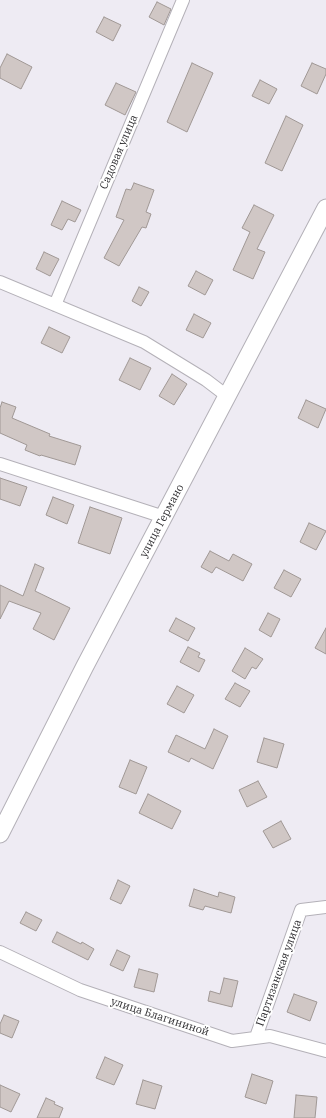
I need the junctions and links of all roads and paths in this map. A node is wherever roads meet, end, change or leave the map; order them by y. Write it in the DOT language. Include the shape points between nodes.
graph roads {
  1 [pos="183,0"];
  2 [pos="326,208"];
  3 [pos="0,282"];
  4 [pos="55,305"];
  5 [pos="228,396"];
  6 [pos="0,464"];
  7 [pos="164,517"];
  8 [pos="0,834"];
  9 [pos="326,907"];
  10 [pos="0,952"];
  11 [pos="256,1037"];
  12 [pos="326,1051"];
  1 -- 4 [label="street, Садовая улица"];
  2 -- 5 [label="main road, улица Германо"];
  3 -- 4 [label="street"];
  4 -- 5 [label="street" via="144,342"];
  5 -- 7 [label="main road, улица Германо"];
  6 -- 7 [label="street"];
  7 -- 8 [label="main road, улица Германо"];
  9 -- 11 [label="street, Партизанская улица" via="301,910"];
  10 -- 11 [label="street, улица Благининой" via="80,990 232,1041"];
  11 -- 12 [label="street, улица Благининой" via="270,1036"];
}
